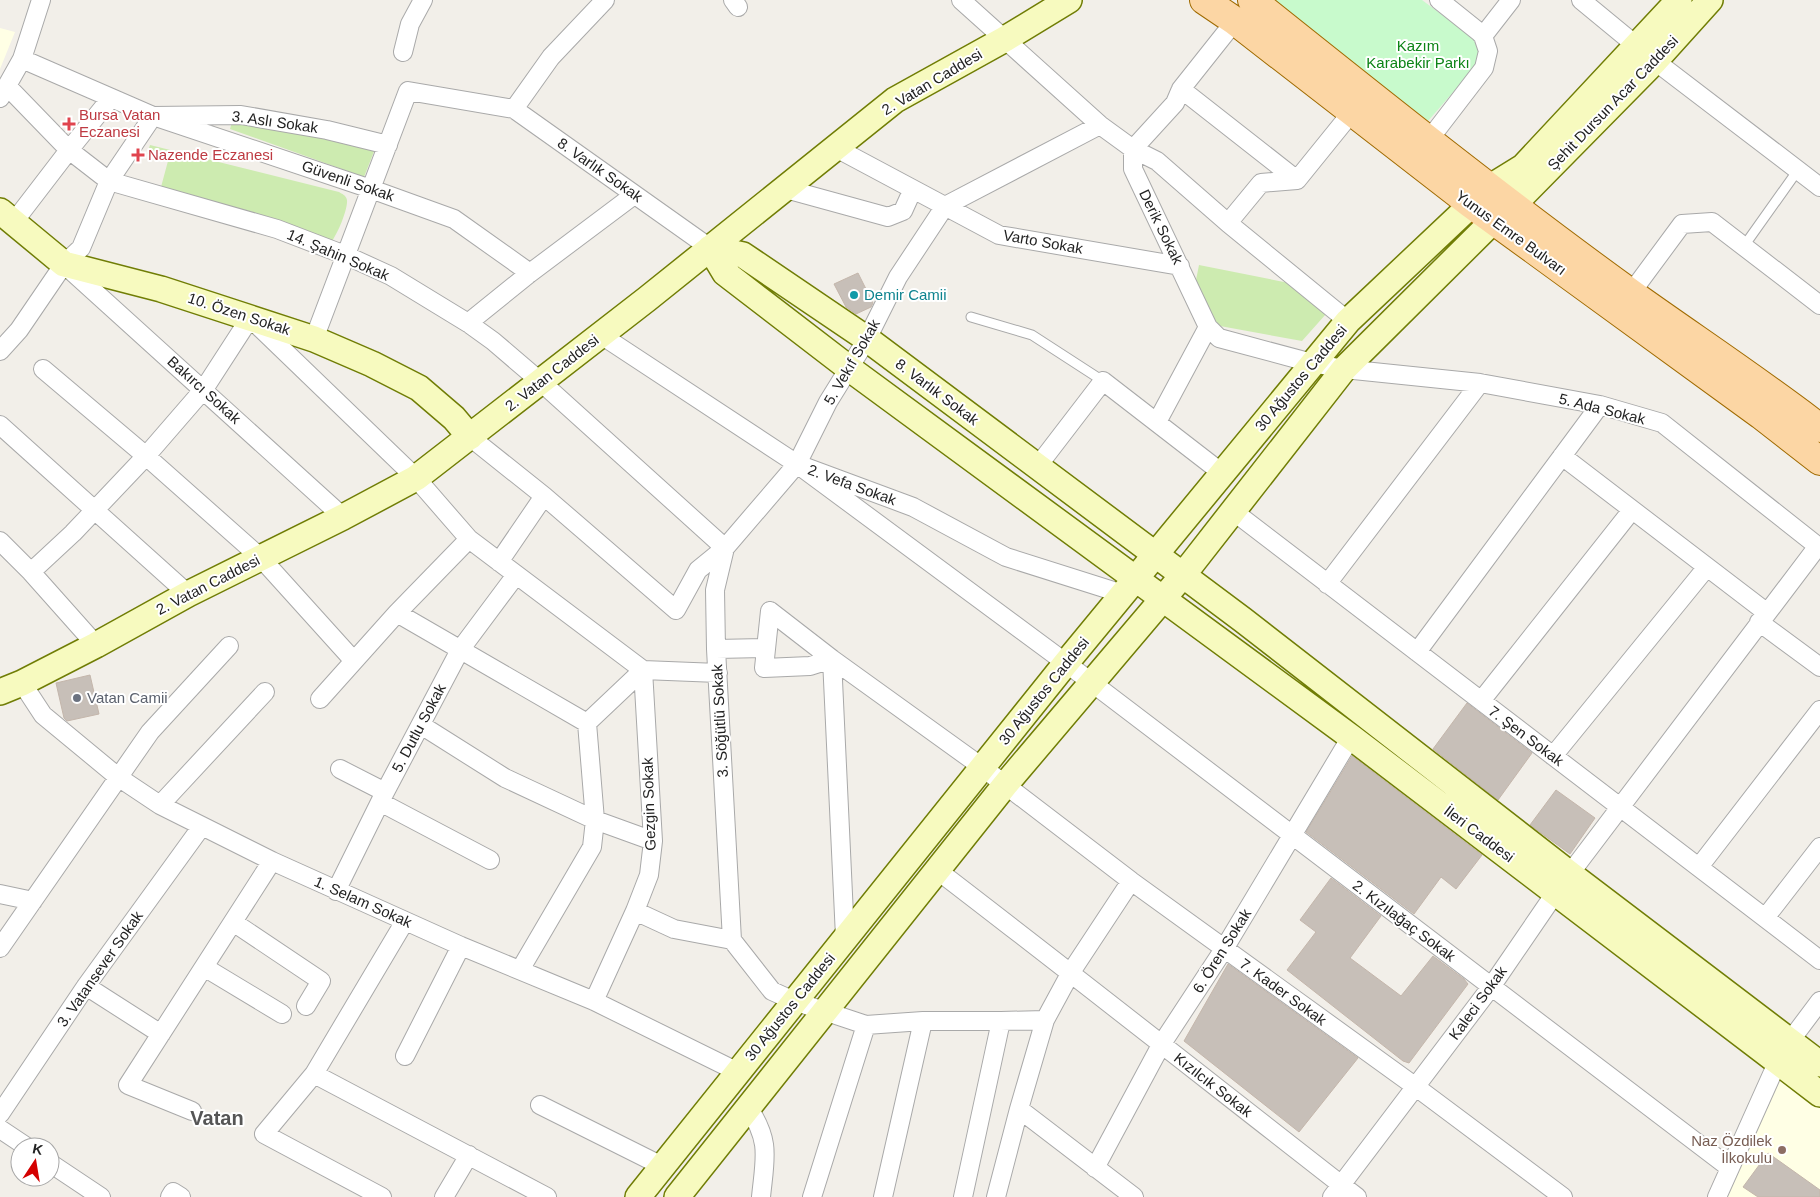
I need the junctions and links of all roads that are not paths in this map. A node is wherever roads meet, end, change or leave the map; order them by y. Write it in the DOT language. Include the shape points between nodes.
graph roads {
  1 [pos="41,0"];
  2 [pos="423,0"];
  3 [pos="605,0"];
  4 [pos="961,0"];
  5 [pos="1069,0"];
  6 [pos="1204,0"];
  7 [pos="1252,0"];
  8 [pos="1439,0"];
  9 [pos="1510,0"];
  10 [pos="1581,0"];
  11 [pos="1679,0"];
  12 [pos="1710,0"];
  13 [pos="1235,21"];
  14 [pos="1483,36"];
  15 [pos="1005,39"];
  16 [pos="1636,46"];
  17 [pos="402,52"];
  18 [pos="22,59"];
  19 [pos="1655,61"];
  20 [pos="1181,89"];
  21 [pos="4,92"];
  22 [pos="111,98"];
  23 [pos="514,109"];
  24 [pos="1352,112"];
  25 [pos="153,116"];
  26 [pos="1100,125"];
  27 [pos="1428,141"];
  28 [pos="388,145"];
  29 [pos="836,148"];
  30 [pos="1133,149"];
  31 [pos="69,150"];
  32 [pos="1798,170"];
  33 [pos="1297,180"];
  34 [pos="109,181"];
  35 [pos="1820,187"];
  36 [pos="371,189"];
  37 [pos="786,189"];
  38 [pos="913,189"];
  39 [pos="634,194"];
  40 [pos="1480,196"];
  41 [pos="945,206"];
  42 [pos="1503,213"];
  43 [pos="7,217"];
  44 [pos="1228,223"];
  45 [pos="1744,246"];
  46 [pos="710,248"];
  47 [pos="345,255"];
  48 [pos="64,264"];
  49 [pos="1180,266"];
  50 [pos="530,273"];
  51 [pos="1632,294"];
  52 [pos="1820,305"];
  53 [pos="970,317"];
  54 [pos="250,318"];
  55 [pos="1348,321"];
  56 [pos="468,323"];
  57 [pos="1208,327"];
  58 [pos="601,335"];
  59 [pos="314,339"];
  60 [pos="867,339"];
  61 [pos="0,351"];
  62 [pos="1312,363"];
  63 [pos="43,369"];
  64 [pos="850,369"];
  65 [pos="1344,369"];
  66 [pos="541,382"];
  67 [pos="1103,382"];
  68 [pos="1480,383"];
  69 [pos="204,390"];
  70 [pos="1600,405"];
  71 [pos="1157,422"];
  72 [pos="1817,424"];
  73 [pos="0,425"];
  74 [pos="470,437"];
  75 [pos="146,456"];
  76 [pos="1562,456"];
  77 [pos="1820,461"];
  78 [pos="797,464"];
  79 [pos="1037,467"];
  80 [pos="1222,473"];
  81 [pos="416,478"];
  82 [pos="544,496"];
  83 [pos="1632,510"];
  84 [pos="94,511"];
  85 [pos="1233,511"];
  86 [pos="343,517"];
  87 [pos="470,539"];
  88 [pos="0,541"];
  89 [pos="1819,547"];
  90 [pos="725,548"];
  91 [pos="1154,554"];
  92 [pos="261,558"];
  93 [pos="499,562"];
  94 [pos="1707,567"];
  95 [pos="31,572"];
  96 [pos="516,575"];
  97 [pos="1183,575"];
  98 [pos="1327,584"];
  99 [pos="1129,586"];
  100 [pos="188,594"];
  101 [pos="1163,599"];
  102 [pos="397,613"];
  103 [pos="1763,617"];
  104 [pos="96,645"];
  105 [pos="230,646"];
  106 [pos="765,648"];
  107 [pos="716,649"];
  108 [pos="460,650"];
  109 [pos="1417,652"];
  110 [pos="832,659"];
  111 [pos="354,661"];
  112 [pos="1820,667"];
  113 [pos="643,670"];
  114 [pos="718,673"];
  115 [pos="1079,673"];
  116 [pos="11,687"];
  117 [pos="265,692"];
  118 [pos="320,699"];
  119 [pos="1481,701"];
  120 [pos="1820,710"];
  121 [pos="587,723"];
  122 [pos="421,725"];
  123 [pos="1351,737"];
  124 [pos="1553,756"];
  125 [pos="982,766"];
  126 [pos="340,769"];
  127 [pos="118,777"];
  128 [pos="1005,785"];
  129 [pos="383,797"];
  130 [pos="160,805"];
  131 [pos="1620,807"];
  132 [pos="595,820"];
  133 [pos="202,826"];
  134 [pos="1293,836"];
  135 [pos="653,841"];
  136 [pos="1820,847"];
  137 [pos="490,860"];
  138 [pos="272,861"];
  139 [pos="1699,867"];
  140 [pos="937,870"];
  141 [pos="1131,882"];
  142 [pos="1563,883"];
  143 [pos="336,890"];
  144 [pos="0,894"];
  145 [pos="33,901"];
  146 [pos="635,911"];
  147 [pos="1766,918"];
  148 [pos="405,921"];
  149 [pos="233,922"];
  150 [pos="845,938"];
  151 [pos="732,940"];
  152 [pos="461,946"];
  153 [pos="0,948"];
  154 [pos="1224,949"];
  155 [pos="1820,960"];
  156 [pos="204,967"];
  157 [pos="520,970"];
  158 [pos="1070,972"];
  159 [pos="86,986"];
  160 [pos="1491,986"];
  161 [pos="783,996"];
  162 [pos="594,1001"];
  163 [pos="1820,1001"];
  164 [pos="306,1006"];
  165 [pos="824,1012"];
  166 [pos="282,1014"];
  167 [pos="1045,1020"];
  168 [pos="923,1021"];
  169 [pos="1001,1021"];
  170 [pos="866,1025"];
  171 [pos="162,1034"];
  172 [pos="1162,1045"];
  173 [pos="1784,1051"];
  174 [pos="405,1056"];
  175 [pos="1820,1064"];
  176 [pos="738,1072"];
  177 [pos="314,1074"];
  178 [pos="1416,1086"];
  179 [pos="1820,1094"];
  180 [pos="540,1105"];
  181 [pos="748,1107"];
  182 [pos="1019,1109"];
  183 [pos="192,1111"];
  184 [pos="0,1114"];
  185 [pos="0,1129"];
  186 [pos="12,1137"];
  187 [pos="469,1155"];
  188 [pos="662,1166"];
  189 [pos="1095,1168"];
  190 [pos="1730,1168"];
  191 [pos="60,1170"];
  192 [pos="1337,1191"];
  193 [pos="101,1197"];
  194 [pos="170,1197"];
  195 [pos="181,1197"];
  196 [pos="382,1197"];
  197 [pos="444,1197"];
  198 [pos="547,1197"];
  199 [pos="638,1197"];
  200 [pos="677,1197"];
  201 [pos="762,1197"];
  202 [pos="812,1197"];
  203 [pos="883,1197"];
  204 [pos="963,1197"];
  205 [pos="996,1197"];
  206 [pos="1134,1197"];
  207 [pos="1357,1197"];
  208 [pos="1563,1197"];
  209 [pos="1717,1197"];
  1 -- 18 [label="street"];
  2 -- 17 [label="street" via="410,24"];
  3 -- 23 [label="street" via="551,57"];
  4 -- 15 [label="street"];
  5 -- 15 [label="main road, 2. Vatan Caddesi"];
  6 -- 13 [label="main road, Yunus Emre Bulvarı"];
  7 -- 27 [label="main road, Yunus Emre Bulvarı"];
  8 -- 14 [label="street"];
  9 -- 14 [label="street"];
  10 -- 16 [label="street"];
  11 -- 16 [label="main road, Şehit Dursun Acar Caddesi"];
  12 -- 19 [label="main road, Şehit Dursun Acar Caddesi"];
  13 -- 20 [label="street"];
  13 -- 24 [label="main road, Yunus Emre Bulvarı"];
  14 -- 27 [label="street" via="1488,52 1484,68"];
  15 -- 26 [label="street"];
  15 -- 29 [label="main road, 2. Vatan Caddesi" via="895,100"];
  16 -- 19 [label="street"];
  16 -- 40 [label="main road, Şehit Dursun Acar Caddesi" via="1523,167"];
  18 -- 21 [label="street"];
  18 -- 22 [label="street, 3. Aslı Sokak"];
  19 -- 32 [label="street"];
  19 -- 42 [label="main road, Şehit Dursun Acar Caddesi"];
  20 -- 30 [label="street" via="1175,103"];
  20 -- 33 [label="street"];
  21 -- 31 [label="street"];
  22 -- 25 [label="street, 3. Aslı Sokak"];
  22 -- 31 [label="street"];
  23 -- 28 [label="street" via="408,90"];
  23 -- 39 [label="street, 8. Varlık Sokak"];
  24 -- 33 [label="street"];
  24 -- 40 [label="main road, Yunus Emre Bulvarı"];
  25 -- 28 [label="street, 3. Aslı Sokak" via="241,115 328,130"];
  25 -- 34 [label="street"];
  25 -- 36 [label="street, Güvenli Sokak"];
  26 -- 30 [label="street"];
  26 -- 41 [label="street, 5. Vekıf Sokak"];
  27 -- 40 [label="main road, Yunus Emre Bulvarı"];
  28 -- 36 [label="street"];
  29 -- 37 [label="main road, 2. Vatan Caddesi"];
  29 -- 38 [label="street, Varto Sokak"];
  30 -- 44 [label="street" via="1157,161"];
  30 -- 49 [label="street, Derik Sokak" via="1133,169"];
  31 -- 34 [label="street"];
  31 -- 43 [label="street"];
  32 -- 35 [label="street"];
  32 -- 45 [label="lane"];
  33 -- 44 [label="street" via="1261,183"];
  34 -- 47 [label="street, 14. Şahin Sokak" via="277,229"];
  34 -- 48 [label="street" via="81,248"];
  36 -- 47 [label="street"];
  36 -- 50 [label="street, Güvenli Sokak" via="454,219"];
  37 -- 38 [label="street" via="888,217 903,211"];
  37 -- 46 [label="main road, 2. Vatan Caddesi"];
  38 -- 41 [label="street, Varto Sokak"];
  39 -- 46 [label="street, 8. Varlık Sokak"];
  39 -- 50 [label="street"];
  40 -- 42 [label="main road, Yunus Emre Bulvarı"];
  40 -- 55 [label="main road, 30 Ağustos Caddesi"];
  41 -- 49 [label="street, Varto Sokak" via="999,235"];
  41 -- 60 [label="street, 5. Vekıf Sokak" via="898,278"];
  42 -- 51 [label="main road, Yunus Emre Bulvarı"];
  42 -- 65 [label="main road, 30 Ağustos Caddesi"];
  42 -- 77 [label="main road, Yunus Emre Bulvarı"];
  43 -- 48 [label="main road, 10. Özen Sokak"];
  44 -- 55 [label="street"];
  45 -- 51 [label="street" via="1712,222 1682,224"];
  45 -- 52 [label="street"];
  46 -- 58 [label="main road, 2. Vatan Caddesi"];
  46 -- 60 [label="main road, 8. Varlık Sokak" via="744,255"];
  46 -- 64 [label="main road, 8. Varlık Sokak" via="726,273"];
  47 -- 56 [label="street, 14. Şahin Sokak" via="391,276"];
  47 -- 59 [label="street"];
  48 -- 54 [label="main road, 10. Özen Sokak" via="161,289"];
  48 -- 61 [label="street" via="19,330"];
  48 -- 69 [label="street, Bakırcı Sokak"];
  49 -- 57 [label="street, Derik Sokak"];
  50 -- 56 [label="street"];
  51 -- 72 [label="main road, Yunus Emre Bulvarı"];
  53 -- 67 [label="lane" via="1032,335"];
  54 -- 59 [label="main road, 10. Özen Sokak"];
  54 -- 69 [label="street"];
  54 -- 81 [label="street"];
  55 -- 62 [label="main road, 30 Ağustos Caddesi"];
  56 -- 66 [label="street, 14. Şahin Sokak"];
  57 -- 62 [label="street" via="1219,338"];
  57 -- 71 [label="street"];
  58 -- 66 [label="main road, 2. Vatan Caddesi"];
  58 -- 78 [label="street, 2. Vefa Sokak"];
  59 -- 74 [label="main road, 10. Özen Sokak" via="419,388 454,418"];
  60 -- 64 [label="street, 5. Vekıf Sokak"];
  60 -- 79 [label="main road, 8. Varlık Sokak"];
  62 -- 65 [label="street"];
  62 -- 80 [label="main road, 30 Ağustos Caddesi"];
  63 -- 75 [label="street"];
  64 -- 78 [label="street, 5. Vekıf Sokak" via="828,402"];
  64 -- 99 [label="main road, 8. Varlık Sokak"];
  65 -- 68 [label="street, 5. Ada Sokak"];
  65 -- 85 [label="main road, 30 Ağustos Caddesi"];
  66 -- 74 [label="main road, 2. Vatan Caddesi"];
  66 -- 90 [label="street, 14. Şahin Sokak"];
  67 -- 71 [label="street"];
  67 -- 79 [label="street"];
  68 -- 70 [label="street, 5. Ada Sokak"];
  68 -- 98 [label="street"];
  69 -- 75 [label="street"];
  69 -- 86 [label="street, Bakırcı Sokak"];
  70 -- 76 [label="street"];
  70 -- 89 [label="street, 5. Ada Sokak" via="1662,424"];
  71 -- 80 [label="street"];
  73 -- 84 [label="street"];
  74 -- 81 [label="main road, 2. Vatan Caddesi"];
  74 -- 82 [label="street"];
  75 -- 84 [label="street"];
  75 -- 92 [label="street"];
  76 -- 83 [label="street"];
  76 -- 109 [label="street"];
  78 -- 90 [label="street, 3. Söğütlü Sokak"];
  78 -- 99 [label="street, 2. Vefa Sokak" via="913,507 1006,557"];
  78 -- 115 [label="street, 2. Kızılağaç Sokak"];
  79 -- 91 [label="main road, 8. Varlık Sokak"];
  80 -- 91 [label="main road, 30 Ağustos Caddesi"];
  81 -- 86 [label="main road, 2. Vatan Caddesi"];
  81 -- 87 [label="street"];
  82 -- 90 [label="street" via="676,610 698,570"];
  82 -- 93 [label="street"];
  83 -- 94 [label="street"];
  83 -- 119 [label="street"];
  84 -- 95 [label="street"];
  84 -- 100 [label="street"];
  85 -- 97 [label="main road, 30 Ağustos Caddesi"];
  85 -- 98 [label="street, 7. Şen Sokak"];
  86 -- 92 [label="main road, 2. Vatan Caddesi"];
  87 -- 93 [label="street"];
  87 -- 102 [label="street"];
  88 -- 95 [label="street"];
  89 -- 103 [label="street, Kaleci Sokak"];
  90 -- 107 [label="street, 3. Söğütlü Sokak" via="716,590"];
  91 -- 97 [label="main road, İleri Caddesi"];
  91 -- 99 [label="main road, 30 Ağustos Caddesi"];
  92 -- 100 [label="main road, 2. Vatan Caddesi"];
  92 -- 111 [label="street"];
  93 -- 96 [label="street"];
  94 -- 103 [label="street"];
  94 -- 124 [label="street"];
  95 -- 104 [label="street"];
  96 -- 108 [label="street, 5. Dutlu Sokak"];
  96 -- 113 [label="street"];
  97 -- 101 [label="main road, 30 Ağustos Caddesi"];
  97 -- 142 [label="main road, İleri Caddesi"];
  98 -- 109 [label="street, 7. Şen Sokak"];
  99 -- 101 [label="main road, İleri Caddesi"];
  99 -- 115 [label="main road, 30 Ağustos Caddesi"];
  100 -- 104 [label="main road, 2. Vatan Caddesi"];
  101 -- 115 [label="main road, 30 Ağustos Caddesi"];
  101 -- 123 [label="main road, İleri Caddesi"];
  102 -- 108 [label="street"];
  102 -- 111 [label="street"];
  103 -- 112 [label="street"];
  103 -- 131 [label="street, Kaleci Sokak"];
  104 -- 116 [label="main road, 2. Vatan Caddesi"];
  105 -- 127 [label="street" via="150,732"];
  106 -- 107 [label="street"];
  106 -- 110 [label="street" via="764,668 810,666"];
  106 -- 110 [label="street, 7. Kader Sokak" via="770,611"];
  107 -- 114 [label="street, 3. Söğütlü Sokak"];
  108 -- 121 [label="street"];
  108 -- 122 [label="street, 5. Dutlu Sokak"];
  109 -- 119 [label="street, 7. Şen Sokak"];
  110 -- 125 [label="street, 7. Kader Sokak"];
  110 -- 150 [label="street"];
  111 -- 118 [label="street"];
  113 -- 114 [label="street"];
  113 -- 121 [label="street"];
  113 -- 135 [label="street, Gezgin Sokak"];
  114 -- 151 [label="street, 3. Söğütlü Sokak"];
  115 -- 125 [label="main road, 30 Ağustos Caddesi"];
  115 -- 128 [label="main road, 30 Ağustos Caddesi"];
  115 -- 134 [label="street, 2. Kızılağaç Sokak"];
  116 -- 127 [label="street, 1. Selam Sokak"];
  117 -- 130 [label="street"];
  119 -- 124 [label="street, 7. Şen Sokak"];
  120 -- 139 [label="street"];
  121 -- 132 [label="street"];
  122 -- 129 [label="street, 5. Dutlu Sokak"];
  122 -- 132 [label="street" via="505,778"];
  123 -- 134 [label="street, 6. Ören Sokak"];
  123 -- 142 [label="main road, İleri Caddesi"];
  124 -- 131 [label="street, 7. Şen Sokak"];
  125 -- 128 [label="street, 7. Kader Sokak"];
  125 -- 150 [label="main road, 30 Ağustos Caddesi"];
  126 -- 129 [label="street"];
  127 -- 130 [label="street, 1. Selam Sokak"];
  127 -- 145 [label="street"];
  128 -- 140 [label="main road, 30 Ağustos Caddesi"];
  128 -- 141 [label="street, 7. Kader Sokak"];
  129 -- 137 [label="street"];
  129 -- 143 [label="street, 5. Dutlu Sokak"];
  130 -- 133 [label="street, 1. Selam Sokak"];
  131 -- 139 [label="street, 7. Şen Sokak"];
  131 -- 142 [label="street, Kaleci Sokak"];
  132 -- 135 [label="street"];
  132 -- 157 [label="street" via="592,846"];
  133 -- 138 [label="street, 1. Selam Sokak"];
  133 -- 159 [label="street, 3. Vatansever Sokak"];
  134 -- 154 [label="street, 6. Ören Sokak"];
  134 -- 160 [label="street, 2. Kızılağaç Sokak"];
  135 -- 146 [label="street, Gezgin Sokak" via="649,875"];
  136 -- 147 [label="street"];
  138 -- 143 [label="street, 1. Selam Sokak"];
  138 -- 149 [label="street"];
  139 -- 147 [label="street, 7. Şen Sokak"];
  140 -- 158 [label="street, Kızılcık Sokak"];
  140 -- 165 [label="main road, 30 Ağustos Caddesi"];
  141 -- 154 [label="street, 7. Kader Sokak"];
  141 -- 158 [label="street"];
  142 -- 160 [label="street, Kaleci Sokak"];
  142 -- 173 [label="main road, İleri Caddesi"];
  143 -- 148 [label="street, 1. Selam Sokak"];
  144 -- 145 [label="street"];
  145 -- 153 [label="street"];
  146 -- 151 [label="street" via="674,929"];
  146 -- 162 [label="street, Gezgin Sokak"];
  147 -- 155 [label="street, 7. Şen Sokak"];
  148 -- 152 [label="street, 1. Selam Sokak"];
  148 -- 177 [label="street"];
  149 -- 156 [label="street"];
  149 -- 164 [label="street" via="322,981"];
  150 -- 161 [label="main road, 30 Ağustos Caddesi"];
  151 -- 161 [label="street"];
  152 -- 157 [label="street, 1. Selam Sokak"];
  152 -- 174 [label="street"];
  154 -- 172 [label="street, 6. Ören Sokak"];
  154 -- 178 [label="street, 7. Kader Sokak"];
  156 -- 166 [label="street"];
  156 -- 171 [label="street"];
  157 -- 162 [label="street, 1. Selam Sokak"];
  158 -- 167 [label="street"];
  158 -- 172 [label="street, Kızılcık Sokak"];
  159 -- 171 [label="street"];
  159 -- 184 [label="street, 3. Vatansever Sokak"];
  160 -- 178 [label="street, Kaleci Sokak"];
  160 -- 190 [label="street, 2. Kızılağaç Sokak"];
  161 -- 165 [label="street"];
  161 -- 176 [label="main road, 30 Ağustos Caddesi"];
  162 -- 176 [label="street, 1. Selam Sokak"];
  163 -- 173 [label="street"];
  165 -- 170 [label="street"];
  165 -- 181 [label="main road, 30 Ağustos Caddesi"];
  167 -- 169 [label="street"];
  167 -- 182 [label="street"];
  168 -- 169 [label="street"];
  168 -- 170 [label="street"];
  168 -- 203 [label="street"];
  169 -- 204 [label="street"];
  170 -- 202 [label="street"];
  171 -- 183 [label="street" via="128,1085"];
  172 -- 189 [label="street, 6. Ören Sokak"];
  172 -- 192 [label="street, Kızılcık Sokak"];
  173 -- 175 [label="main road, İleri Caddesi"];
  173 -- 179 [label="main road, İleri Caddesi"];
  173 -- 190 [label="street"];
  176 -- 188 [label="main road, 30 Ağustos Caddesi"];
  177 -- 187 [label="street"];
  177 -- 196 [label="street" via="264,1134"];
  178 -- 192 [label="street, Kaleci Sokak"];
  178 -- 208 [label="street, 7. Kader Sokak"];
  180 -- 188 [label="street"];
  181 -- 200 [label="main road, 30 Ağustos Caddesi"];
  181 -- 201 [label="street" via="764,1137"];
  182 -- 189 [label="street"];
  182 -- 205 [label="street"];
  185 -- 186 [label="street"];
  187 -- 197 [label="street"];
  187 -- 198 [label="street"];
  188 -- 199 [label="main road, 30 Ağustos Caddesi"];
  189 -- 206 [label="street"];
  190 -- 209 [label="street"];
  191 -- 193 [label="street"];
  192 -- 207 [label="street, Kızılcık Sokak"];
  194 -- 195 [label="street" via="173,1192"];
}
